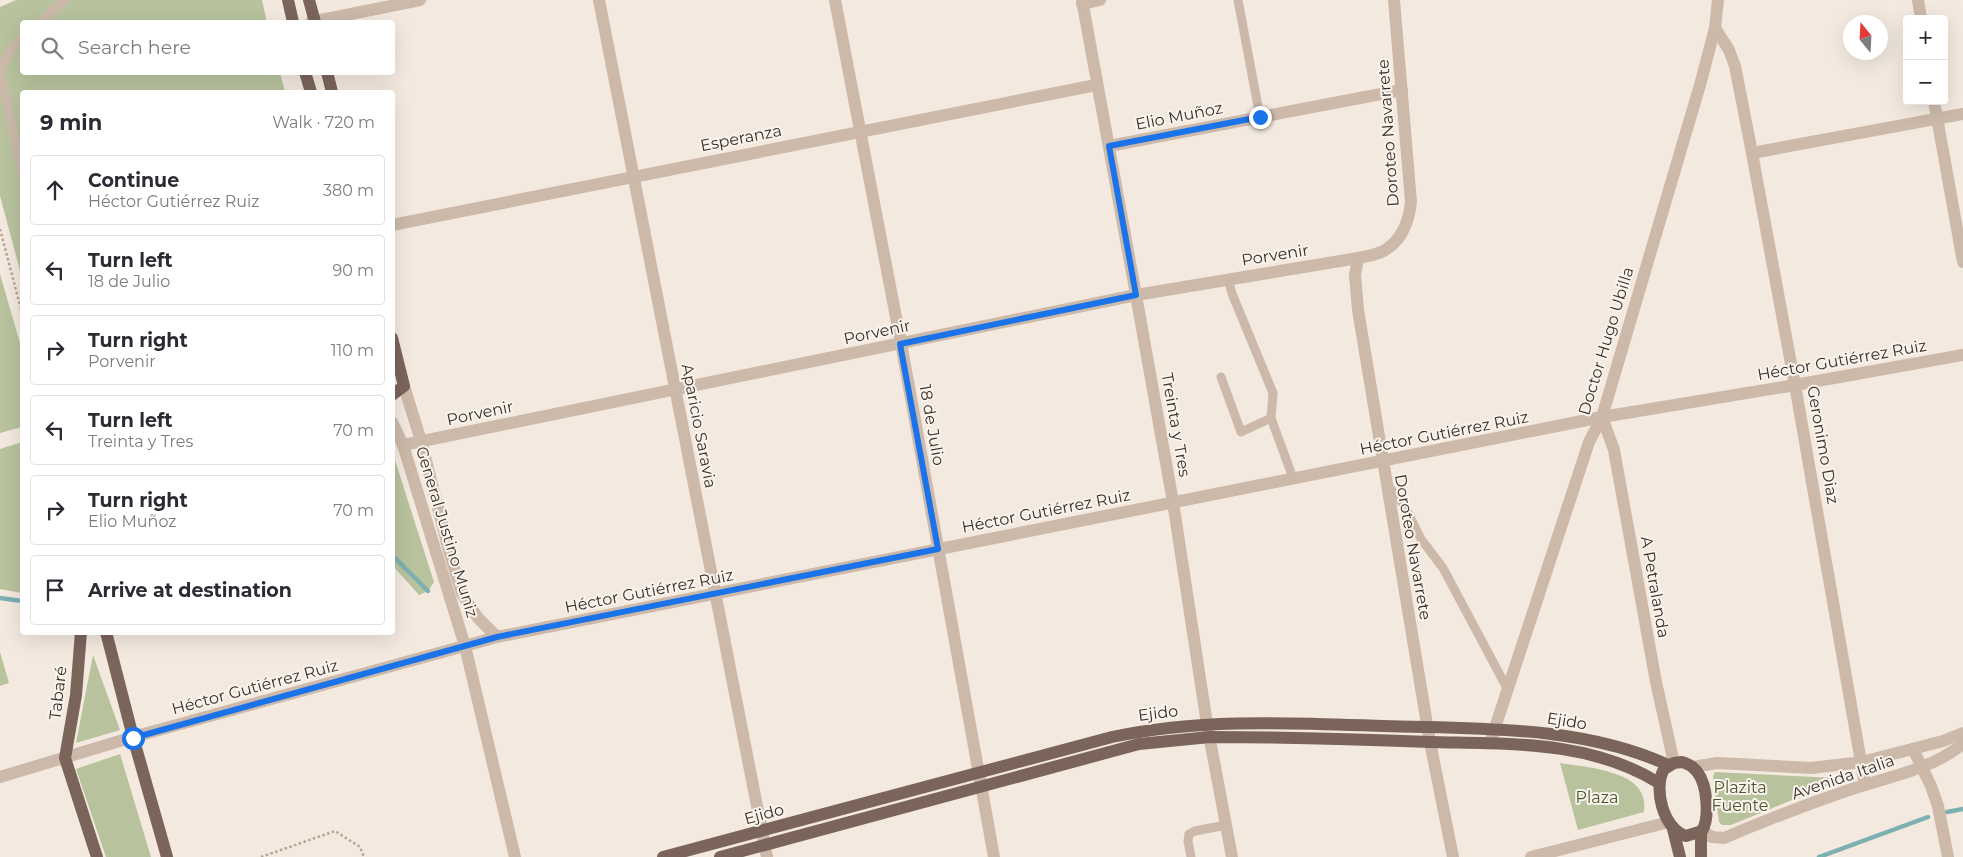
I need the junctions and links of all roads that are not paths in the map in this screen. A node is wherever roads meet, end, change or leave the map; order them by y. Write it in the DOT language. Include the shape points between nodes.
graph roads {
  1 [pos="65,0"];
  2 [pos="288,0"];
  3 [pos="309,0"];
  4 [pos="420,0"];
  5 [pos="599,0"];
  6 [pos="835,0"];
  7 [pos="1100,0"];
  8 [pos="1238,0"];
  9 [pos="1394,0"];
  10 [pos="1718,0"];
  11 [pos="1918,0"];
  12 [pos="1082,2"];
  13 [pos="1920,15"];
  14 [pos="42,20"];
  15 [pos="293,20"];
  16 [pos="314,20"];
  17 [pos="324,20"];
  18 [pos="1716,28"];
  19 [pos="20,40"];
  20 [pos="0,71"];
  21 [pos="307,75"];
  22 [pos="328,75"];
  23 [pos="1096,85"];
  24 [pos="310,90"];
  25 [pos="332,90"];
  26 [pos="1402,90"];
  27 [pos="1935,105"];
  28 [pos="1963,114"];
  29 [pos="1260,117"];
  30 [pos="1937,118"];
  31 [pos="860,132"];
  32 [pos="1109,146"];
  33 [pos="1752,153"];
  34 [pos="20,163"];
  35 [pos="634,176"];
  36 [pos="395,224"];
  37 [pos="1358,258"];
  38 [pos="1963,262"];
  39 [pos="1228,280"];
  40 [pos="1136,295"];
  41 [pos="900,344"];
  42 [pos="395,350"];
  43 [pos="1963,355"];
  44 [pos="1221,377"];
  45 [pos="404,386"];
  46 [pos="1796,386"];
  47 [pos="675,389"];
  48 [pos="395,393"];
  49 [pos="1602,417"];
  50 [pos="1271,418"];
  51 [pos="395,429"];
  52 [pos="420,441"];
  53 [pos="402,445"];
  54 [pos="1383,462"];
  55 [pos="1293,478"];
  56 [pos="1386,483"];
  57 [pos="1173,502"];
  58 [pos="938,549"];
  59 [pos="715,595"];
  60 [pos="81,635"];
  61 [pos="107,635"];
  62 [pos="497,637"];
  63 [pos="465,646"];
  64 [pos="1508,690"];
  65 [pos="1207,724"];
  66 [pos="1428,727"];
  67 [pos="1494,730"];
  68 [pos="1963,733"];
  69 [pos="1210,737"];
  70 [pos="133,738"];
  71 [pos="1430,742"];
  72 [pos="1490,744"];
  73 [pos="1963,744"];
  74 [pos="1913,749"];
  75 [pos="66,758"];
  76 [pos="1862,762"];
  77 [pos="1671,764"];
  78 [pos="1693,767"];
  79 [pos="1923,767"];
  80 [pos="978,773"];
  81 [pos="0,778"];
  82 [pos="1659,783"];
  83 [pos="1866,785"];
  84 [pos="980,787"];
  85 [pos="1226,825"];
  86 [pos="1671,826"];
  87 [pos="762,831"];
  88 [pos="1702,832"];
  89 [pos="766,851"];
  90 [pos="97,857"];
  91 [pos="167,857"];
  92 [pos="515,857"];
  93 [pos="663,857"];
  94 [pos="720,857"];
  95 [pos="994,857"];
  96 [pos="1191,857"];
  97 [pos="1232,857"];
  98 [pos="1453,857"];
  99 [pos="1531,857"];
  100 [pos="1680,857"];
  101 [pos="1701,857"];
  102 [pos="1948,857"];
  1 -- 14 [label="lane"];
  2 -- 15 [label="main road"];
  3 -- 16 [label="main road"];
  4 -- 17 [label="street"];
  5 -- 35 [label="street, Aparicio Saravia"];
  6 -- 31 [label="street, 18 de Julio"];
  7 -- 12 [label="street"];
  8 -- 29 [label="lane"];
  9 -- 26 [label="street, Doroteo Navarrete"];
  10 -- 18 [label="street, Doctor Hugo Ubilla"];
  11 -- 13 [label="street"];
  12 -- 23 [label="street, Treinta y Tres"];
  18 -- 33 [label="street, Geronimo Diaz" via="1735,66"];
  18 -- 49 [label="street, Doctor Hugo Ubilla"];
  19 -- 20 [label="lane" via="13,46"];
  20 -- 34 [label="lane"];
  21 -- 24 [label="main road"];
  22 -- 25 [label="main road"];
  23 -- 31 [label="street, Esperanza"];
  23 -- 32 [label="street, Treinta y Tres"];
  26 -- 29 [label="street, Elio Muñoz"];
  26 -- 37 [label="street, Doroteo Navarrete" via="1411,202 1409,218 1400,235 1385,250"];
  27 -- 30 [label="street"];
  28 -- 30 [label="street"];
  29 -- 32 [label="street, Elio Muñoz"];
  30 -- 33 [label="street"];
  30 -- 38 [label="street"];
  31 -- 35 [label="street, Esperanza"];
  31 -- 41 [label="street, 18 de Julio"];
  32 -- 40 [label="street, Treinta y Tres"];
  33 -- 46 [label="street, Geronimo Diaz"];
  35 -- 36 [label="street, Esperanza"];
  35 -- 47 [label="street, Aparicio Saravia"];
  37 -- 39 [label="street, Porvenir"];
  37 -- 54 [label="street, Doroteo Navarrete" via="1354,275 1358,310"];
  39 -- 40 [label="street, Porvenir"];
  39 -- 50 [label="lane" via="1274,392"];
  40 -- 41 [label="street, Porvenir"];
  40 -- 57 [label="street, Treinta y Tres"];
  41 -- 47 [label="street, Porvenir"];
  41 -- 58 [label="street, 18 de Julio"];
  42 -- 45 [label="main road"];
  43 -- 46 [label="street, Héctor Gutiérrez Ruiz"];
  44 -- 50 [label="lane" via="1241,432"];
  45 -- 48 [label="main road"];
  45 -- 52 [label="street, General Justino Muniz"];
  46 -- 49 [label="street, Héctor Gutiérrez Ruiz"];
  46 -- 76 [label="street, Geronimo Diaz"];
  47 -- 52 [label="street, Porvenir"];
  47 -- 59 [label="street, Aparicio Saravia"];
  49 -- 54 [label="street, Héctor Gutiérrez Ruiz"];
  49 -- 64 [label="street, Doctor Hugo Ubilla" via="1589,442"];
  49 -- 77 [label="street, A Petralanda" via="1614,450"];
  50 -- 55 [label="lane"];
  51 -- 53 [label="street, General Justino Muniz"];
  52 -- 53 [label="street, Porvenir"];
  52 -- 62 [label="street, General Justino Muniz" via="462,594 478,618"];
  53 -- 63 [label="street, General Justino Muniz"];
  54 -- 55 [label="street, Héctor Gutiérrez Ruiz"];
  54 -- 56 [label="street, Doroteo Navarrete"];
  55 -- 57 [label="street, Héctor Gutiérrez Ruiz"];
  56 -- 64 [label="lane" via="1404,505 1421,539 1442,568"];
  56 -- 66 [label="street, Doroteo Navarrete"];
  57 -- 58 [label="street, Héctor Gutiérrez Ruiz"];
  57 -- 65 [label="street, Treinta y Tres"];
  58 -- 59 [label="street, Héctor Gutiérrez Ruiz"];
  58 -- 80 [label="street, 18 de Julio"];
  59 -- 62 [label="street, Héctor Gutiérrez Ruiz"];
  59 -- 87 [label="street, Aparicio Saravia"];
  60 -- 75 [label="main road, Tabaré" via="76,696"];
  61 -- 70 [label="main road"];
  62 -- 63 [label="street, Héctor Gutiérrez Ruiz"];
  63 -- 70 [label="street, Héctor Gutiérrez Ruiz"];
  63 -- 92 [label="street, General Justino Muniz"];
  64 -- 67 [label="street, Doctor Hugo Ubilla"];
  65 -- 66 [label="main road, Ejido"];
  65 -- 69 [label="street, Treinta y Tres"];
  65 -- 80 [label="main road, Ejido" via="1112,737"];
  66 -- 67 [label="main road, Ejido"];
  66 -- 71 [label="street, Doroteo Navarrete"];
  67 -- 72 [label="street, Doctor Hugo Ubilla"];
  67 -- 77 [label="main road, Ejido" via="1548,734 1618,746"];
  68 -- 74 [label="street, Avenida Italia"];
  69 -- 71 [label="main road, Ejido"];
  69 -- 84 [label="main road, Ejido" via="1138,744"];
  69 -- 85 [label="street, Treinta y Tres"];
  70 -- 75 [label="street, Héctor Gutiérrez Ruiz"];
  70 -- 91 [label="main road"];
  71 -- 72 [label="main road, Ejido"];
  71 -- 98 [label="street, Doroteo Navarrete"];
  72 -- 82 [label="main road, Ejido" via="1548,746 1587,754 1632,768"];
  73 -- 79 [label="street, Avenida Italia" via="1948,756"];
  74 -- 76 [label="street, Avenida Italia"];
  74 -- 79 [label="street"];
  75 -- 81 [label="street, Héctor Gutiérrez Ruiz"];
  75 -- 90 [label="main road"];
  76 -- 78 [label="street, Avenida Italia" via="1811,768 1717,763"];
  76 -- 83 [label="street, Geronimo Diaz"];
  77 -- 78 [label="main road" via="1682,762"];
  77 -- 82 [label="main road" via="1662,773"];
  78 -- 88 [label="main road" via="1702,781 1707,810"];
  79 -- 83 [label="street, Avenida Italia"];
  79 -- 102 [label="street" via="1938,806"];
  80 -- 84 [label="street, 18 de Julio"];
  80 -- 87 [label="main road, Ejido"];
  82 -- 86 [label="main road"];
  83 -- 88 [label="street, Avenida Italia" via="1724,838"];
  84 -- 89 [label="main road, Ejido"];
  84 -- 95 [label="street, 18 de Julio"];
  85 -- 96 [label="lane" via="1189,834"];
  85 -- 97 [label="street, Treinta y Tres"];
  86 -- 88 [label="main road" via="1686,836"];
  86 -- 99 [label="street"];
  86 -- 100 [label="main road"];
  87 -- 89 [label="street, Aparicio Saravia"];
  87 -- 93 [label="main road, Ejido"];
  88 -- 101 [label="main road"];
  89 -- 94 [label="main road, Ejido"];
}
